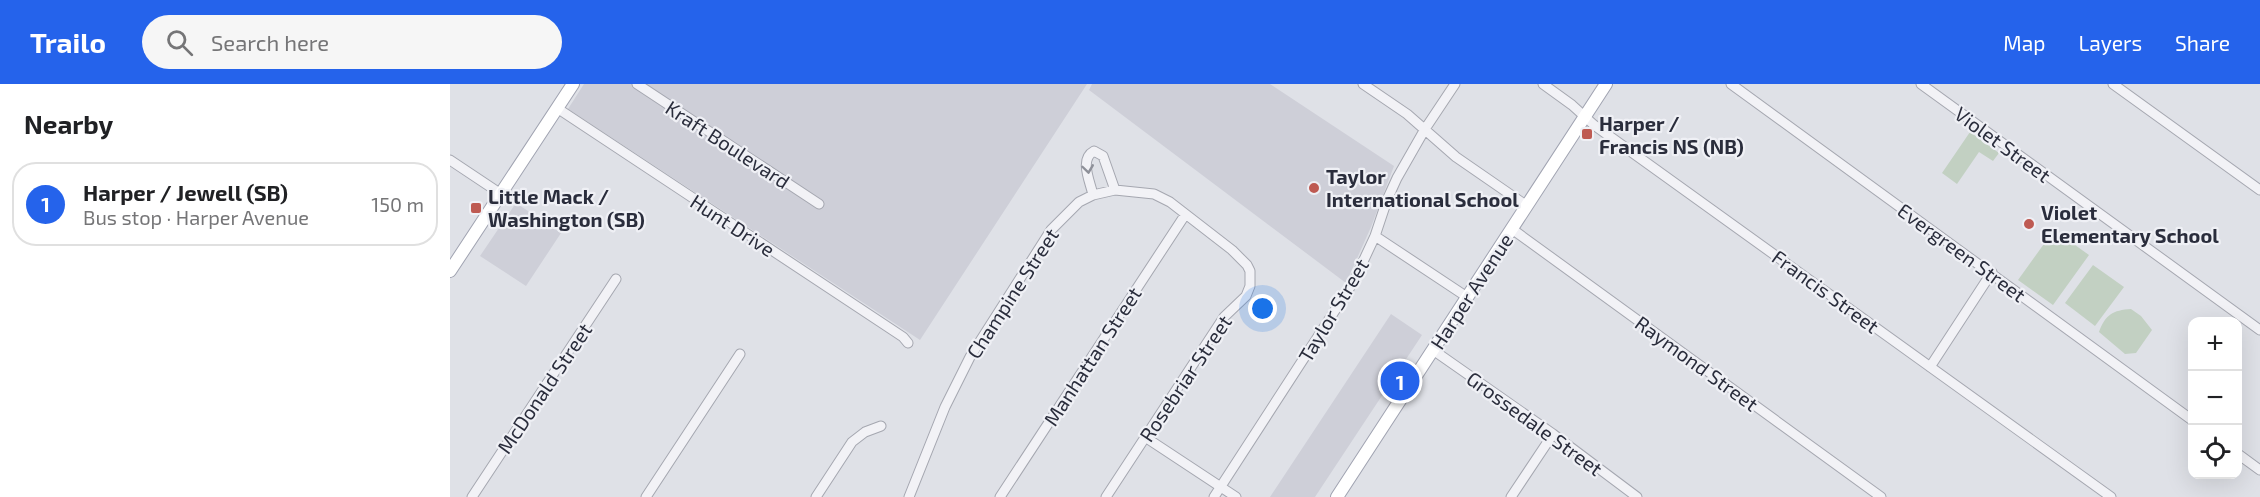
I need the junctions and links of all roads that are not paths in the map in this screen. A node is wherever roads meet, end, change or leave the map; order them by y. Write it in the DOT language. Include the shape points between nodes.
graph roads {
  1 [pos="573,84"];
  2 [pos="637,84"];
  3 [pos="1362,84"];
  4 [pos="1455,84"];
  5 [pos="1543,84"];
  6 [pos="1606,84"];
  7 [pos="1731,84"];
  8 [pos="1921,84"];
  9 [pos="2113,84"];
  10 [pos="557,108"];
  11 [pos="1585,116"];
  12 [pos="1425,129"];
  13 [pos="450,160"];
  14 [pos="1114,190"];
  15 [pos="2260,190"];
  16 [pos="501,194"];
  17 [pos="1093,195"];
  18 [pos="819,204"];
  19 [pos="1527,206"];
  20 [pos="1185,215"];
  21 [pos="1512,229"];
  22 [pos="1375,236"];
  23 [pos="450,272"];
  24 [pos="1992,273"];
  25 [pos="616,279"];
  26 [pos="1467,297"];
  27 [pos="2260,330"];
  28 [pos="908,343"];
  29 [pos="1432,350"];
  30 [pos="740,354"];
  31 [pos="1930,367"];
  32 [pos="2188,416"];
  33 [pos="881,426"];
  34 [pos="1554,434"];
  35 [pos="1145,437"];
  36 [pos="2242,457"];
  37 [pos="2260,470"];
  38 [pos="1221,487"];
  39 [pos="472,497"];
  40 [pos="646,497"];
  41 [pos="816,497"];
  42 [pos="909,497"];
  43 [pos="1000,497"];
  44 [pos="1106,497"];
  45 [pos="1214,497"];
  46 [pos="1236,497"];
  47 [pos="1336,497"];
  48 [pos="1511,497"];
  49 [pos="1637,497"];
  50 [pos="1881,497"];
  51 [pos="2111,497"];
  1 -- 10 [label="main road"];
  2 -- 18 [label="street, Kraft Boulevard"];
  3 -- 12 [label="street"];
  4 -- 12 [label="street, Taylor Street"];
  5 -- 11 [label="street, Francis Street"];
  6 -- 11 [label="main road, Harper Avenue"];
  7 -- 24 [label="street, Evergreen Street"];
  8 -- 27 [label="street, Violet Street"];
  9 -- 15 [label="street"];
  10 -- 16 [label="main road"];
  10 -- 28 [label="street, Hunt Drive"];
  11 -- 19 [label="main road, Harper Avenue"];
  11 -- 31 [label="street, Francis Street"];
  12 -- 19 [label="street" via="1456,157"];
  12 -- 22 [label="street, Taylor Street" via="1390,193"];
  13 -- 16 [label="street"];
  14 -- 17 [label="street, Champine Street"];
  14 -- 17 [label="street, one-way" via="1106,160 1094,152 1086,161"];
  14 -- 20 [label="street, Champine Street" via="1154,194"];
  16 -- 23 [label="main road"];
  17 -- 42 [label="street, Champine Street" via="1069,210 1051,230 991,322 945,407"];
  19 -- 21 [label="main road, Harper Avenue"];
  20 -- 35 [label="street, Rosebriar Street" via="1244,261 1250,272 1250,286 1246,296 1224,317"];
  20 -- 43 [label="street, Manhattan Street"];
  21 -- 26 [label="main road, Harper Avenue"];
  21 -- 50 [label="street, Raymond Street"];
  22 -- 26 [label="street"];
  22 -- 38 [label="street, Taylor Street" via="1354,281"];
  24 -- 31 [label="street"];
  24 -- 32 [label="street, Evergreen Street"];
  25 -- 39 [label="street, McDonald Street"];
  26 -- 29 [label="main road, Harper Avenue"];
  29 -- 34 [label="street, Grossedale Street"];
  29 -- 47 [label="main road, Harper Avenue"];
  30 -- 40 [label="street"];
  31 -- 51 [label="street, Francis Street"];
  33 -- 41 [label="street" via="858,436"];
  34 -- 48 [label="street"];
  34 -- 49 [label="street, Grossedale Street"];
  35 -- 38 [label="street"];
  35 -- 44 [label="street, Rosebriar Street"];
  36 -- 37 [label="street"];
  38 -- 45 [label="street, Taylor Street"];
  38 -- 46 [label="street"];
}
